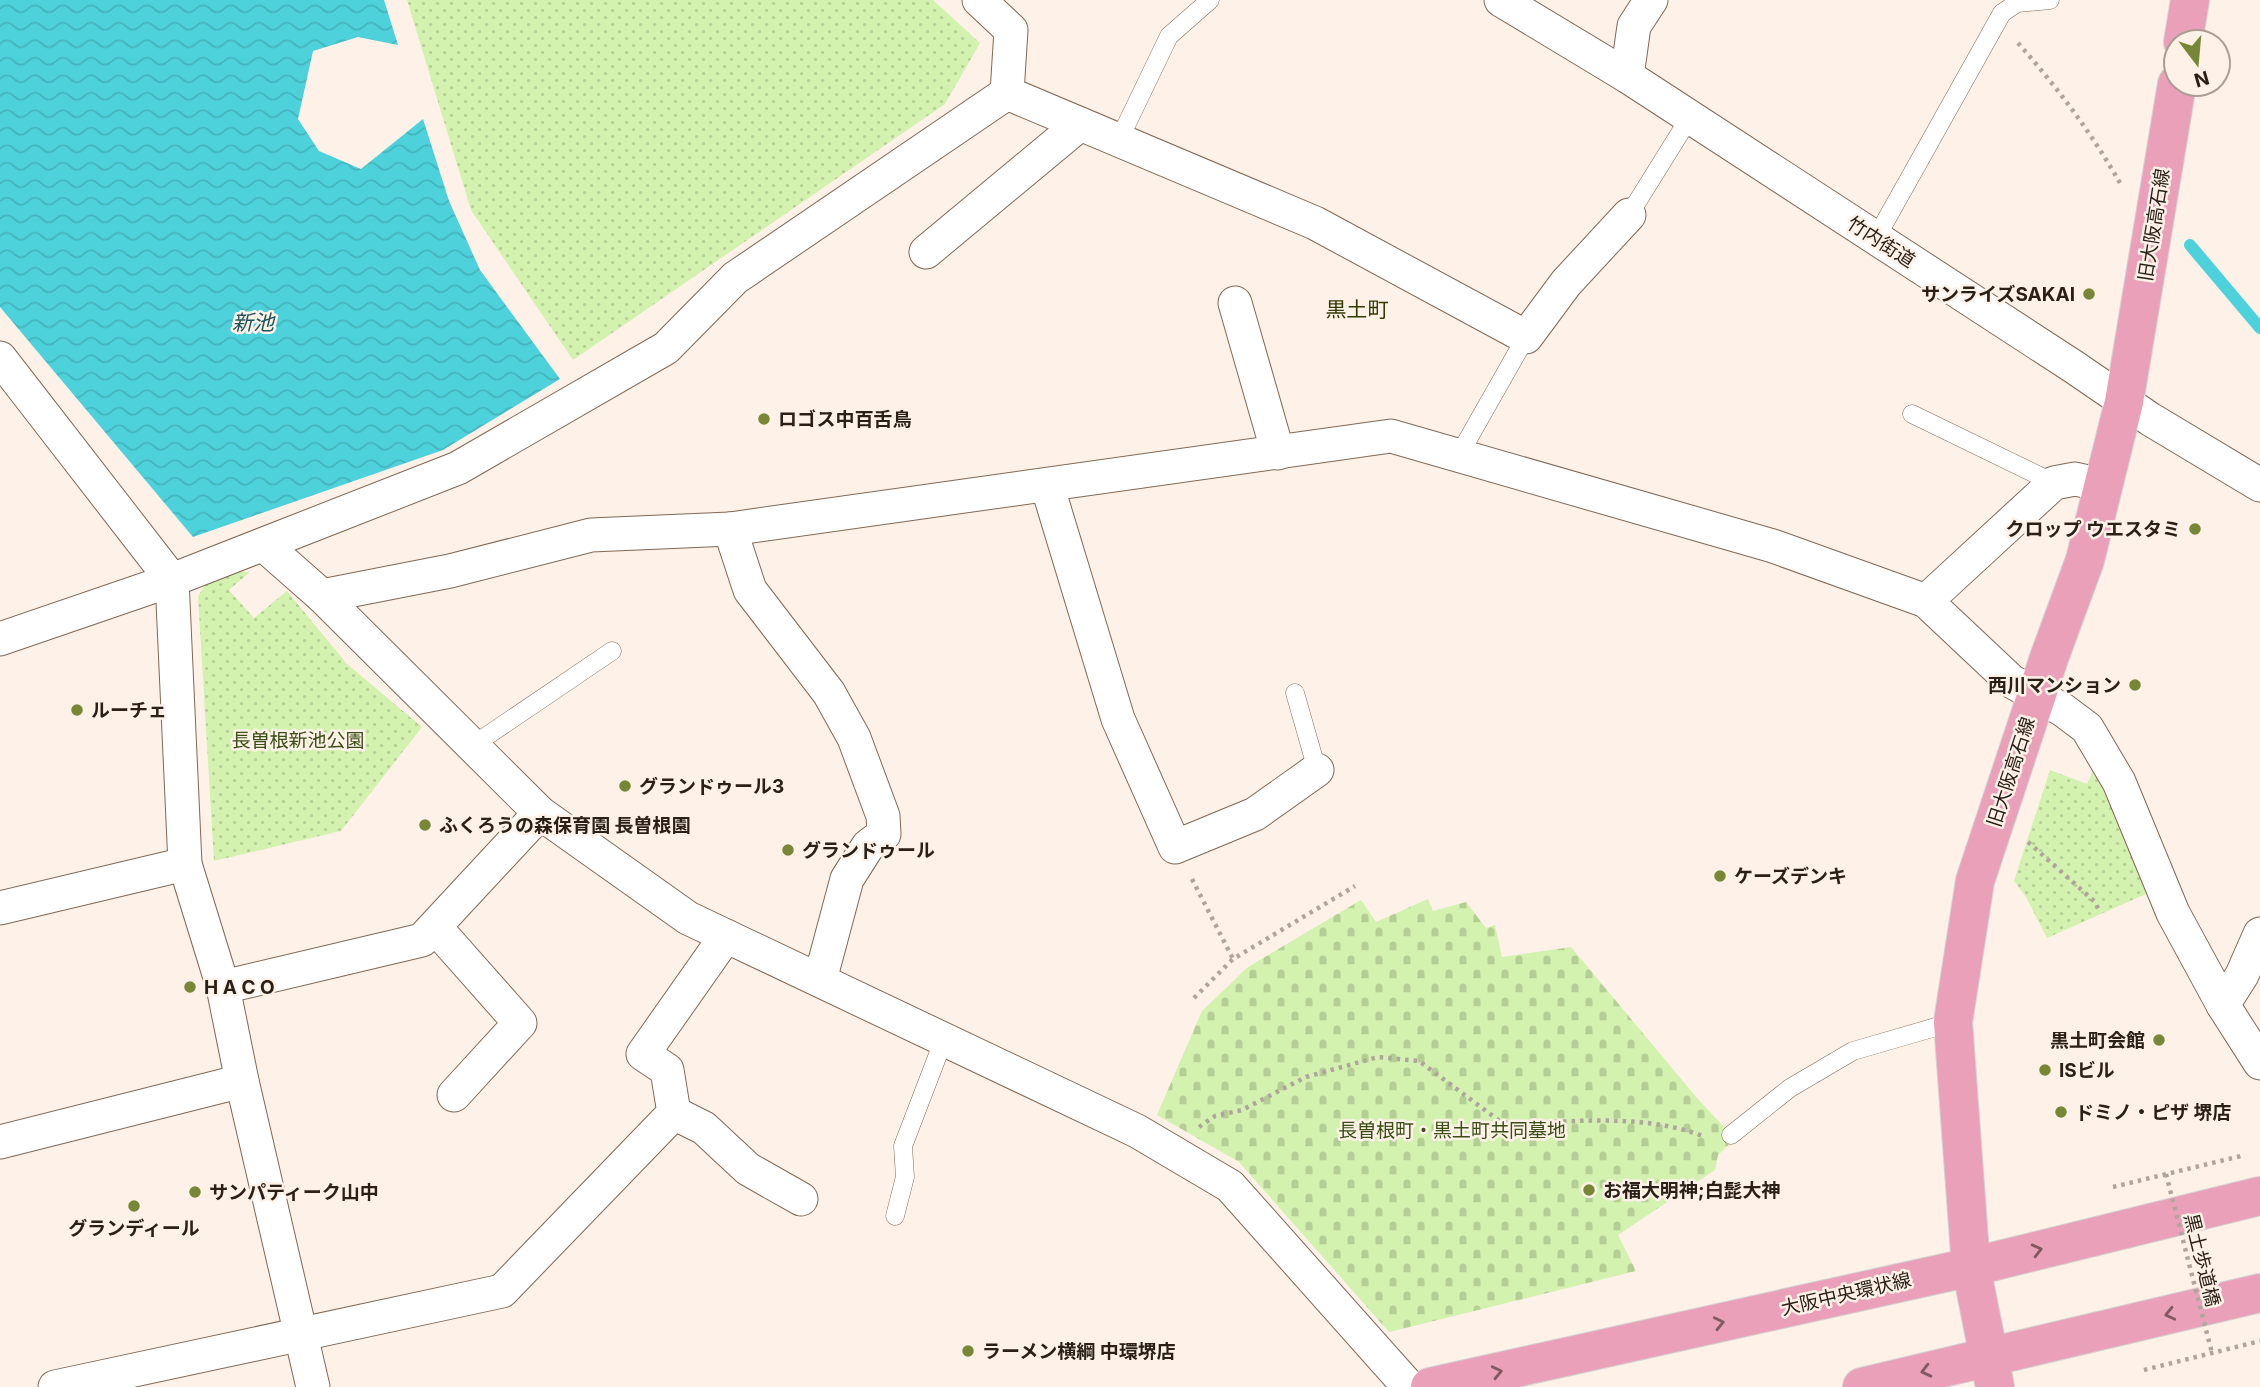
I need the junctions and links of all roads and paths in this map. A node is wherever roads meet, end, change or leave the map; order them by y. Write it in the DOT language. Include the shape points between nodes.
graph roads {
  1 [pos="979,0"];
  2 [pos="1210,0"];
  3 [pos="1501,0"];
  4 [pos="1651,0"];
  5 [pos="2050,0"];
  6 [pos="2190,0"];
  7 [pos="1997,20"];
  8 [pos="2185,28"];
  9 [pos="1627,76"];
  10 [pos="1007,93"];
  11 [pos="2175,98"];
  12 [pos="1690,117"];
  13 [pos="1080,124"];
  14 [pos="1119,140"];
  15 [pos="2122,186"];
  16 [pos="1629,215"];
  17 [pos="1876,238"];
  18 [pos="926,252"];
  19 [pos="1235,303"];
  20 [pos="1525,337"];
  21 [pos="0,358"];
  22 [pos="2124,402"];
  23 [pos="1912,414"];
  24 [pos="1278,453"];
  25 [pos="1459,455"];
  26 [pos="2054,483"];
  27 [pos="1047,485"];
  28 [pos="2102,485"];
  29 [pos="2260,485"];
  30 [pos="730,529"];
  31 [pos="264,545"];
  32 [pos="172,580"];
  33 [pos="322,596"];
  34 [pos="1926,600"];
  35 [pos="0,639"];
  36 [pos="612,651"];
  37 [pos="1295,693"];
  38 [pos="2036,694"];
  39 [pos="472,746"];
  40 [pos="1317,770"];
  41 [pos="540,814"];
  42 [pos="1993,824"];
  43 [pos="1175,847"];
  44 [pos="185,864"];
  45 [pos="1355,886"];
  46 [pos="0,908"];
  47 [pos="2100,912"];
  48 [pos="435,927"];
  49 [pos="2260,934"];
  50 [pos="726,936"];
  51 [pos="1233,959"];
  52 [pos="820,980"];
  53 [pos="223,987"];
  54 [pos="1194,998"];
  55 [pos="2223,1005"];
  56 [pos="1953,1023"];
  57 [pos="944,1039"];
  58 [pos="2260,1063"];
  59 [pos="242,1081"];
  60 [pos="454,1095"];
  61 [pos="674,1113"];
  62 [pos="1731,1135"];
  63 [pos="0,1142"];
  64 [pos="1178,1156"];
  65 [pos="2241,1156"];
  66 [pos="2166,1174"];
  67 [pos="2113,1187"];
  68 [pos="2260,1196"];
  69 [pos="801,1199"];
  70 [pos="895,1216"];
  71 [pos="1971,1267"];
  72 [pos="2260,1293"];
  73 [pos="301,1333"];
  74 [pos="2260,1341"];
  75 [pos="2211,1353"];
  76 [pos="2144,1370"];
  77 [pos="1992,1371"];
  78 [pos="55,1387"];
  79 [pos="313,1387"];
  80 [pos="1409,1387"];
  81 [pos="1430,1387"];
  82 [pos="1862,1387"];
  1 -- 10 [label="street" via="1012,30"];
  2 -- 14 [label="lane" via="1169,37"];
  3 -- 9 [label="street, 竹内街道"];
  4 -- 9 [label="street" via="1634,26"];
  5 -- 7 [label="lane" via="2017,3"];
  6 -- 8 [label="main road"];
  7 -- 15 [label="path" via="2050,79"];
  7 -- 17 [label="lane"];
  9 -- 12 [label="street, 竹内街道"];
  10 -- 13 [label="street"];
  10 -- 31 [label="street" via="735,278 666,348 458,468"];
  11 -- 22 [label="main road, 旧大阪高石線"];
  12 -- 16 [label="lane"];
  12 -- 17 [label="street, 竹内街道"];
  13 -- 14 [label="street"];
  13 -- 18 [label="street"];
  14 -- 20 [label="street" via="1315,223"];
  16 -- 20 [label="street" via="1566,283"];
  17 -- 22 [label="street, 竹内街道"];
  19 -- 24 [label="street"];
  20 -- 25 [label="lane"];
  21 -- 32 [label="street"];
  22 -- 28 [label="main road, 旧大阪高石線"];
  22 -- 29 [label="street, 竹内街道"];
  23 -- 26 [label="lane"];
  24 -- 25 [label="street" via="1391,436"];
  24 -- 27 [label="street"];
  25 -- 34 [label="street" via="1773,546"];
  26 -- 28 [label="street" via="2075,479"];
  26 -- 34 [label="street"];
  27 -- 30 [label="street"];
  27 -- 43 [label="street" via="1118,719"];
  28 -- 38 [label="main road, 旧大阪高石線" via="2085,560"];
  30 -- 33 [label="street" via="591,535 450,571"];
  30 -- 52 [label="street" via="750,590 829,693 854,738 883,816 884,834 868,846 847,879"];
  31 -- 32 [label="street"];
  31 -- 33 [label="street"];
  32 -- 35 [label="street"];
  32 -- 44 [label="street"];
  33 -- 39 [label="street"];
  34 -- 38 [label="street" via="2011,681"];
  36 -- 39 [label="lane"];
  37 -- 40 [label="lane"];
  38 -- 42 [label="main road, 旧大阪高石線"];
  38 -- 55 [label="street" via="2087,728 2119,782 2173,913"];
  39 -- 41 [label="street"];
  40 -- 43 [label="street" via="1255,814"];
  41 -- 48 [label="street"];
  41 -- 50 [label="street" via="688,918"];
  42 -- 47 [label="path" via="2019,834 2094,901"];
  42 -- 56 [label="main road, 旧大阪高石線" via="1975,881"];
  43 -- 51 [label="path"];
  44 -- 46 [label="street"];
  44 -- 53 [label="street"];
  45 -- 51 [label="path"];
  48 -- 53 [label="street" via="422,940"];
  48 -- 60 [label="street" via="520,1023"];
  49 -- 55 [label="street"];
  50 -- 52 [label="street"];
  50 -- 61 [label="street" via="643,1054 667,1070"];
  51 -- 54 [label="path"];
  52 -- 57 [label="street"];
  53 -- 59 [label="street"];
  55 -- 58 [label="street"];
  56 -- 62 [label="lane" via="1853,1051 1790,1088"];
  56 -- 71 [label="main road, 旧大阪高石線"];
  57 -- 64 [label="street" via="1137,1131"];
  57 -- 70 [label="lane" via="903,1146 905,1177"];
  59 -- 63 [label="street"];
  59 -- 73 [label="street"];
  61 -- 69 [label="street" via="704,1128 748,1169"];
  61 -- 73 [label="street" via="502,1291"];
  62 -- 64 [label="path" via="1722,1143 1687,1130 1642,1122 1501,1122 1419,1061 1378,1057 1306,1077 1242,1110 1215,1116 1190,1134"];
  64 -- 80 [label="street" via="1230,1186"];
  65 -- 66 [label="path"];
  66 -- 67 [label="path"];
  66 -- 75 [label="path, 黒土歩道橋, bridge"];
  71 -- 68 [label="main road, 大阪中央環状線, one-way"];
  71 -- 77 [label="main road, 旧大阪高石線"];
  81 -- 71 [label="main road, 大阪中央環状線, one-way"];
  72 -- 77 [label="main road, one-way"];
  73 -- 78 [label="street"];
  73 -- 79 [label="street"];
  74 -- 75 [label="path"];
  75 -- 76 [label="path"];
  77 -- 82 [label="main road, one-way"];
}
